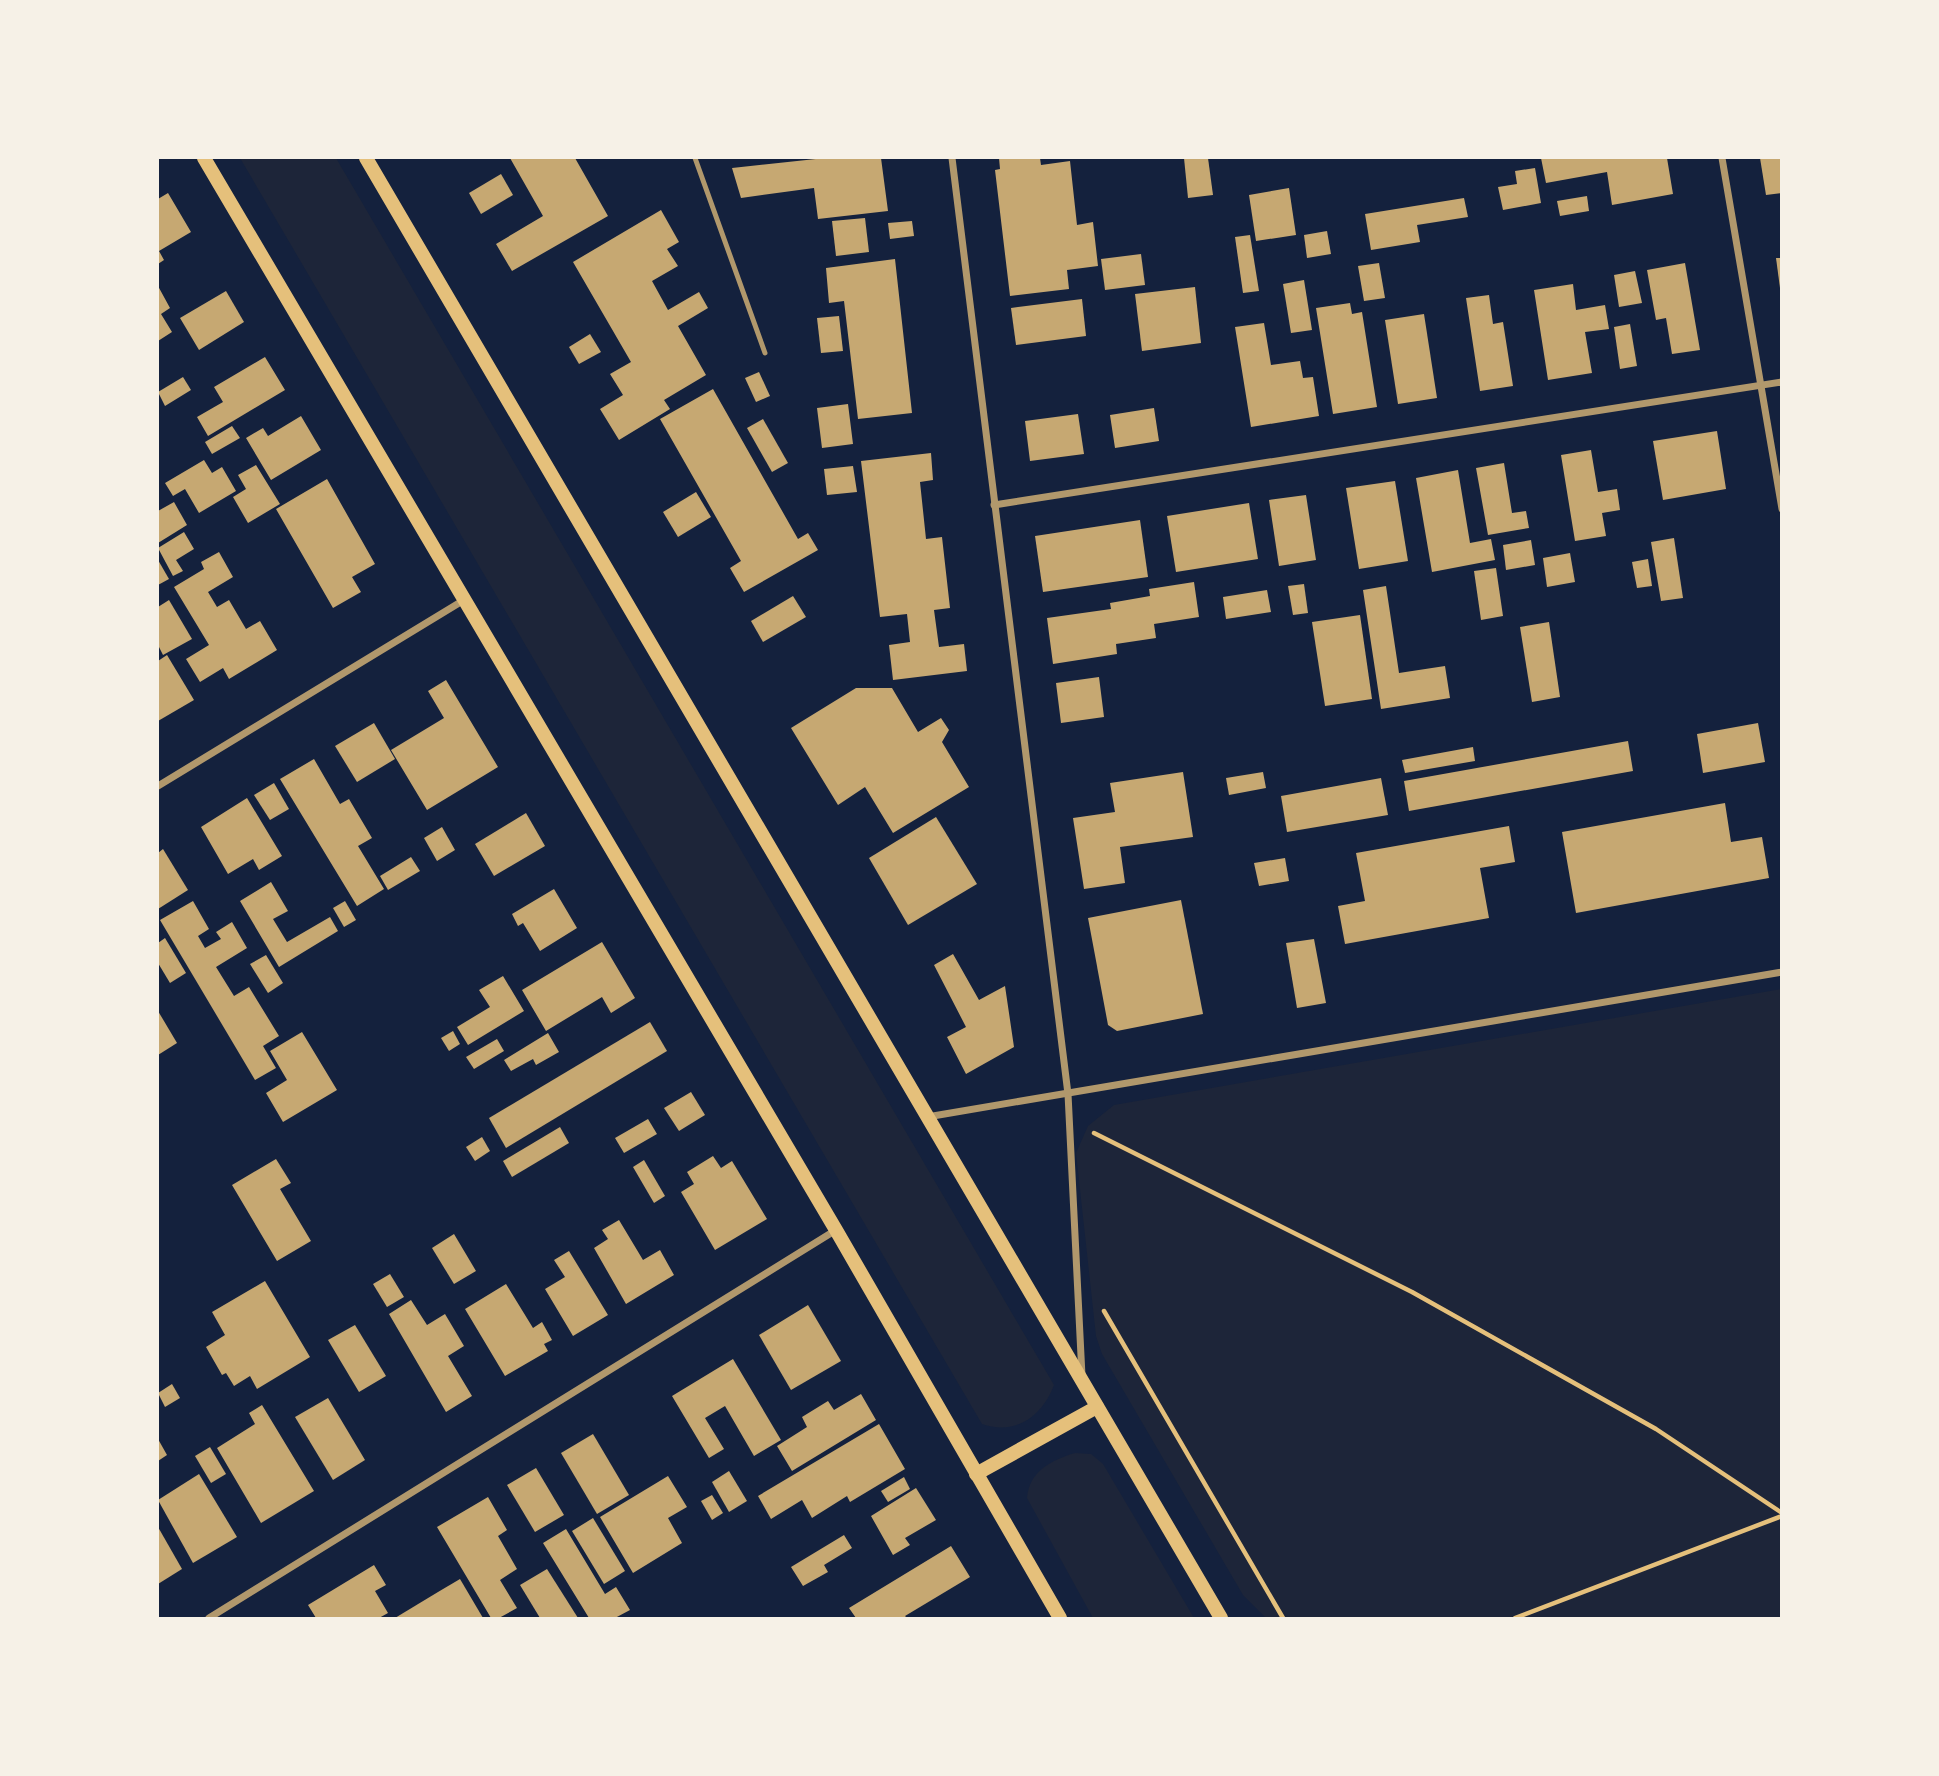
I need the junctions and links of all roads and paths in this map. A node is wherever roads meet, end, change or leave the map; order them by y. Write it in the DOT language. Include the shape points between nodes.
graph roads {
  1 [pos="204,158"];
  2 [pos="366,158"];
  3 [pos="695,158"];
  4 [pos="952,158"];
  5 [pos="1721,158"];
  6 [pos="765,353"];
  7 [pos="1782,382"];
  8 [pos="1761,385"];
  9 [pos="994,505"];
  10 [pos="1782,509"];
  11 [pos="465,600"];
  12 [pos="158,786"];
  13 [pos="1782,972"];
  14 [pos="1068,1094"];
  15 [pos="928,1117"];
  16 [pos="1069,1121"];
  17 [pos="836,1230"];
  18 [pos="1099,1302"];
  19 [pos="1083,1383"];
  20 [pos="1097,1407"];
  21 [pos="976,1474"];
  22 [pos="1782,1514"];
  23 [pos="209,1619"];
  24 [pos="1059,1619"];
  25 [pos="1221,1619"];
  26 [pos="1283,1619"];
  27 [pos="1515,1619"];
  1 -- 11 [label="main road"];
  2 -- 15 [label="main road"];
  3 -- 6 [label="lane"];
  4 -- 9 [label="street"];
  5 -- 8 [label="street"];
  7 -- 8 [label="street"];
  8 -- 9 [label="street"];
  8 -- 10 [label="street"];
  9 -- 14 [label="street"];
  11 -- 12 [label="street"];
  11 -- 17 [label="main road"];
  13 -- 14 [label="street"];
  14 -- 15 [label="street"];
  14 -- 16 [label="street"];
  15 -- 19 [label="main road"];
  16 -- 19 [label="street"];
  16 -- 22 [label="path" via="1412,1292 1656,1429"];
  17 -- 21 [label="main road"];
  17 -- 23 [label="street"];
  18 -- 26 [label="path"];
  19 -- 20 [label="main road"];
  20 -- 21 [label="main road"];
  20 -- 25 [label="main road"];
  21 -- 24 [label="main road"];
  22 -- 27 [label="path"];
}
